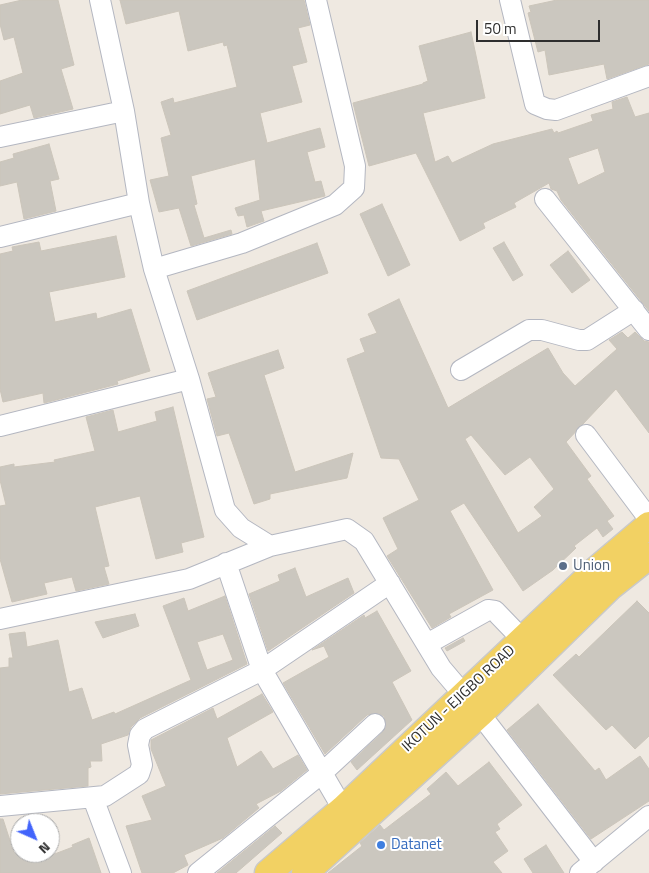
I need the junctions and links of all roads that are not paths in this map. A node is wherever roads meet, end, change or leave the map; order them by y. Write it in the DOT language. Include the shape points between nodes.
graph roads {
  1 [pos="100,0"];
  2 [pos="316,0"];
  3 [pos="510,0"];
  4 [pos="649,76"];
  5 [pos="124,111"];
  6 [pos="0,137"];
  7 [pos="545,199"];
  8 [pos="139,203"];
  9 [pos="0,237"];
  10 [pos="154,269"];
  11 [pos="634,310"];
  12 [pos="649,330"];
  13 [pos="461,370"];
  14 [pos="189,379"];
  15 [pos="0,426"];
  16 [pos="586,436"];
  17 [pos="649,519"];
  18 [pos="649,525"];
  19 [pos="270,546"];
  20 [pos="649,556"];
  21 [pos="226,563"];
  22 [pos="390,582"];
  23 [pos="0,618"];
  24 [pos="522,639"];
  25 [pos="426,644"];
  26 [pos="262,670"];
  27 [pos="462,695"];
  28 [pos="480,714"];
  29 [pos="375,724"];
  30 [pos="322,773"];
  31 [pos="93,798"];
  32 [pos="0,806"];
  33 [pos="343,809"];
  34 [pos="649,816"];
  35 [pos="587,867"];
  36 [pos="310,872"];
  37 [pos="121,873"];
  38 [pos="198,873"];
  39 [pos="268,873"];
  1 -- 5 [label="street"];
  2 -- 10 [label="street" via="355,166 354,188 335,205 242,243"];
  3 -- 4 [label="street" via="535,104 556,110"];
  5 -- 6 [label="street"];
  5 -- 8 [label="street"];
  7 -- 11 [label="street"];
  8 -- 9 [label="street"];
  8 -- 10 [label="street"];
  10 -- 14 [label="street"];
  11 -- 12 [label="street"];
  11 -- 13 [label="street" via="587,340 529,330"];
  14 -- 15 [label="street"];
  14 -- 19 [label="street" via="225,510 241,528"];
  16 -- 17 [label="street"];
  18 -- 24 [label="main road, IKOTUN - EJIGBO ROAD"];
  19 -- 21 [label="street"];
  19 -- 22 [label="street" via="347,529 364,541"];
  20 -- 28 [label="main road, IKOTUN - EJIGBO ROAD" via="611,586"];
  21 -- 23 [label="street" via="189,579"];
  21 -- 26 [label="street"];
  22 -- 25 [label="street"];
  22 -- 26 [label="street"];
  24 -- 25 [label="street" via="495,611 488,610"];
  24 -- 27 [label="main road, IKOTUN - EJIGBO ROAD"];
  25 -- 27 [label="street"];
  26 -- 30 [label="street"];
  26 -- 31 [label="street" via="145,729 138,745 142,765 139,774 105,796"];
  27 -- 28 [label="street"];
  27 -- 33 [label="main road, IKOTUN - EJIGBO ROAD"];
  28 -- 35 [label="street"];
  28 -- 36 [label="main road, IKOTUN - EJIGBO ROAD"];
  29 -- 30 [label="street"];
  30 -- 33 [label="street"];
  30 -- 38 [label="street"];
  31 -- 32 [label="street"];
  31 -- 37 [label="street"];
  33 -- 39 [label="main road, IKOTUN - EJIGBO ROAD"];
  34 -- 35 [label="street"];
}
